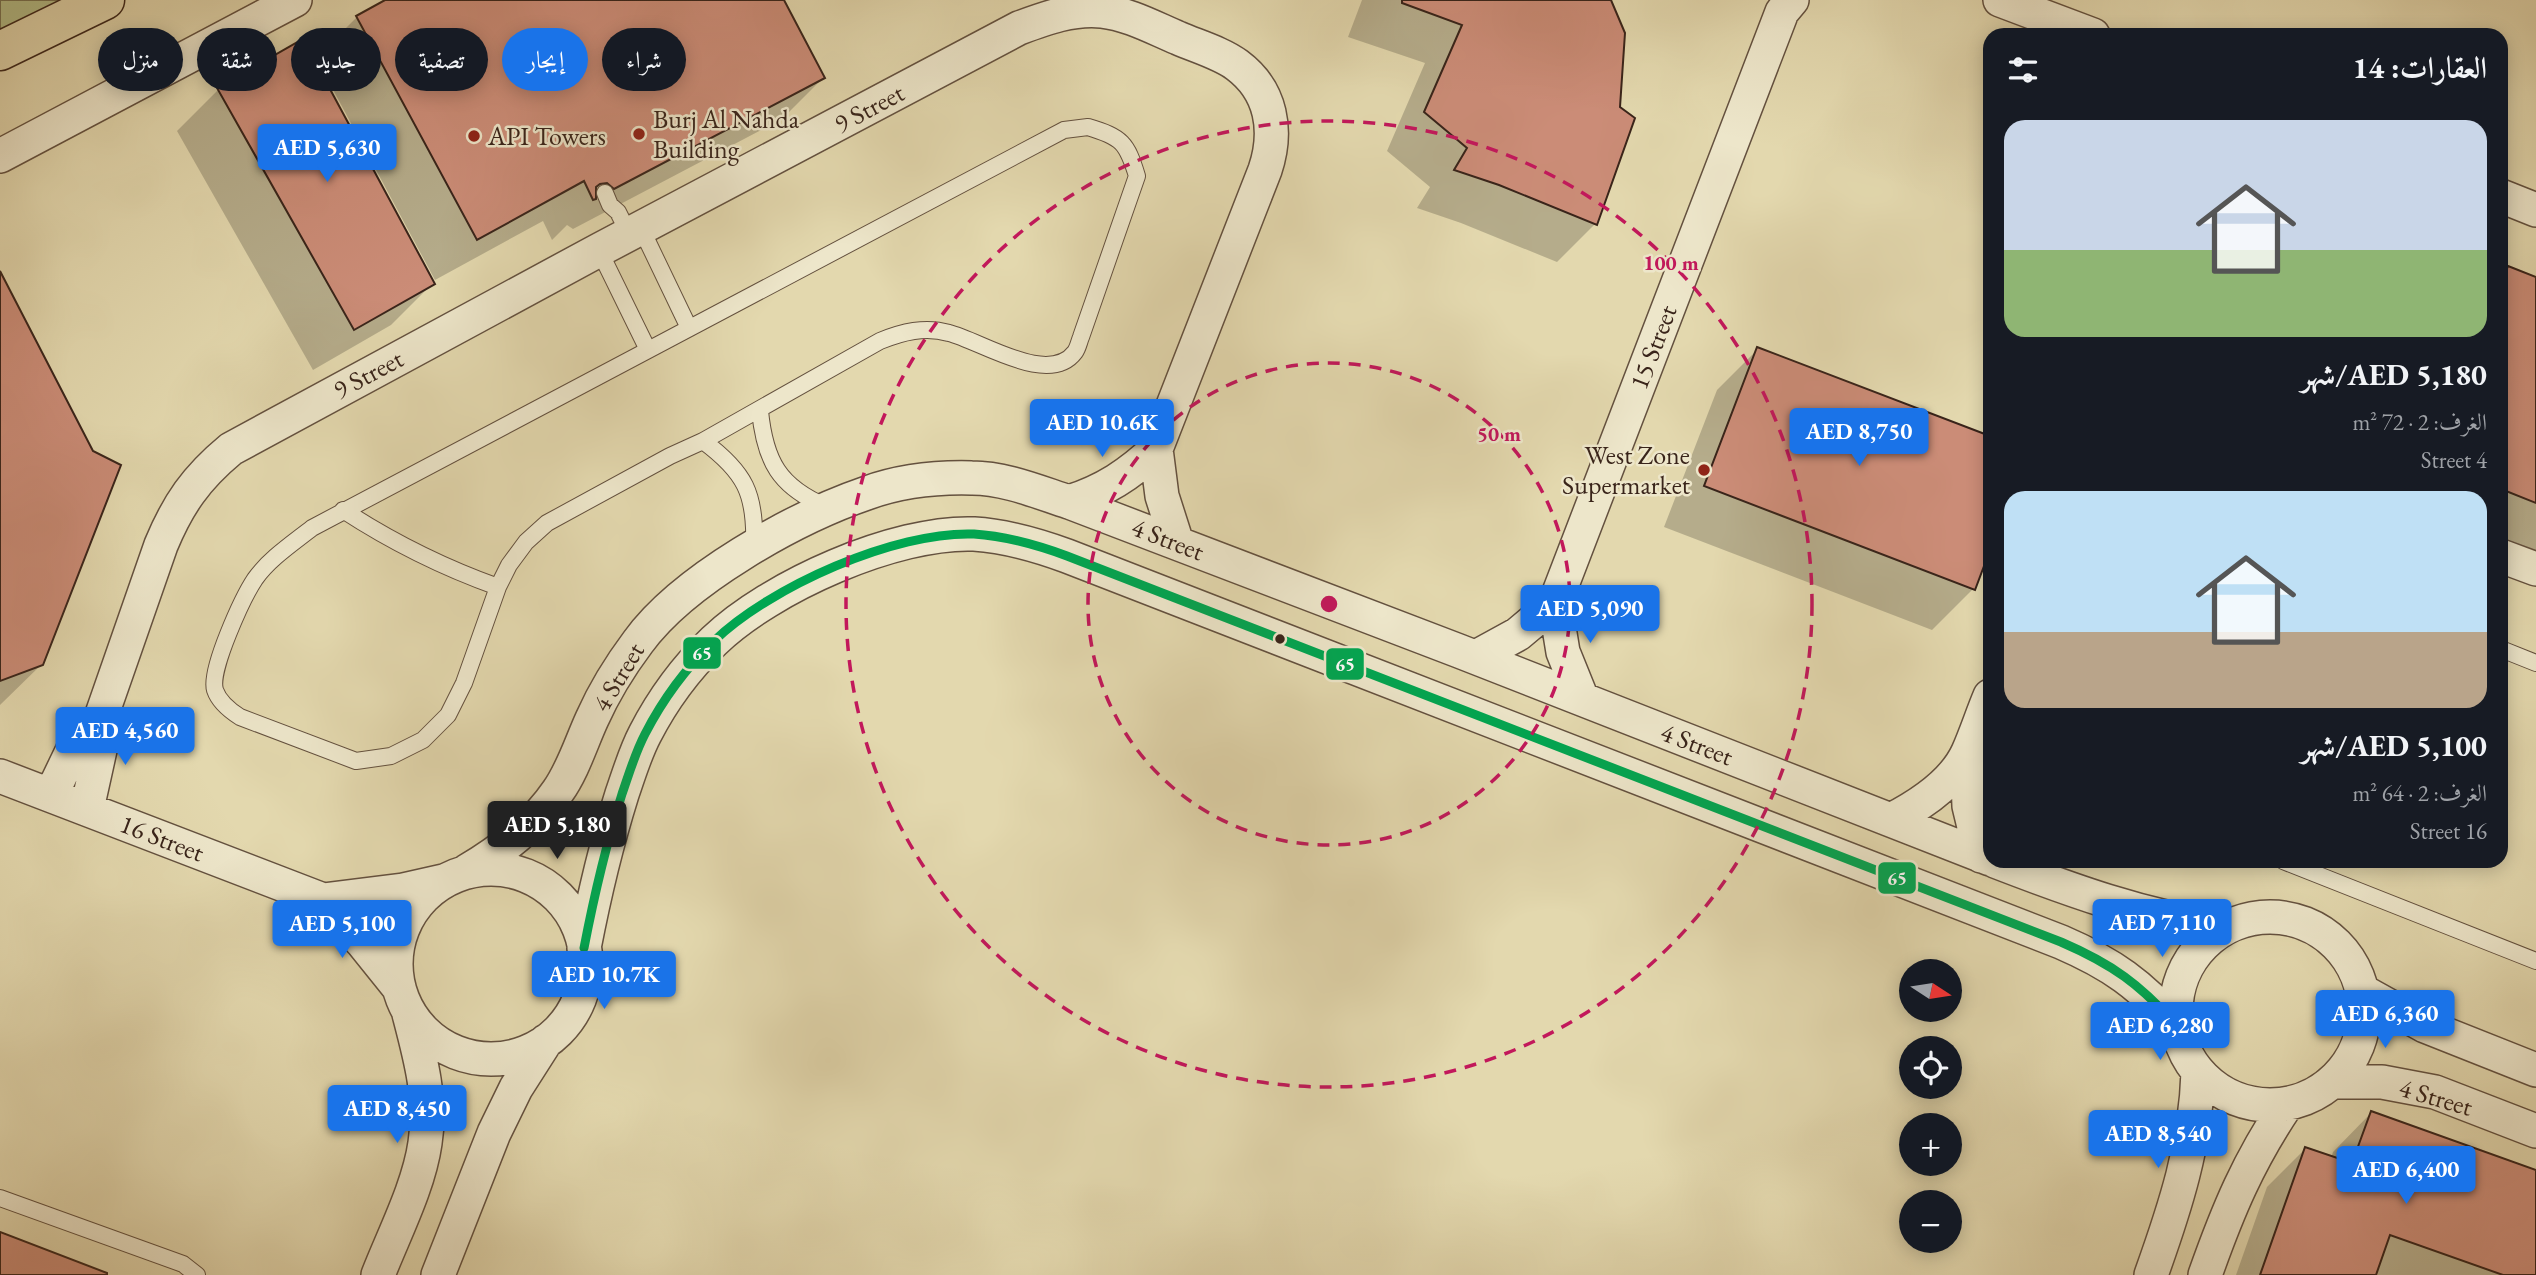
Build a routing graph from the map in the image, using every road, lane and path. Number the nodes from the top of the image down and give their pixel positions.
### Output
1 (105, 0) edge
2 (295, 0) edge
3 (2000, 0) edge
4 (1785, 4) edge
5 (2074, 28) edge
6 (43, 32) junction
7 (0, 51) edge
8 (0, 66) edge
9 (0, 156) edge
10 (609, 191) dead end
11 (2508, 199) edge
12 (2536, 210) edge
13 (630, 225) junction
14 (599, 250) junction
15 (689, 328) junction
16 (648, 350) junction
17 (760, 411) junction
18 (704, 441) junction
19 (1156, 449) junction
20 (1069, 502) junction
21 (829, 508) junction
22 (343, 510) junction
23 (1177, 542) junction
24 (754, 547) junction
25 (498, 587) junction
26 (1555, 603) junction
27 (2508, 652) edge
28 (1476, 657) junction
29 (2536, 663) edge
30 (1582, 699) junction
31 (1983, 714) edge
32 (100, 720) junction
33 (1967, 754) junction
34 (0, 776) edge
35 (51, 795) junction
36 (87, 809) junction
37 (1891, 820) junction
38 (1983, 842) edge
39 (1983, 856) edge
40 (2016, 868) edge
41 (2301, 868) edge
42 (455, 876) junction
43 (323, 900) junction
44 (2224, 928) junction
45 (584, 948) junction
46 (2536, 961) edge
47 (2362, 991) junction
48 (404, 1000) junction
49 (2178, 1027) junction
50 (546, 1041) junction
51 (2536, 1070) edge
52 (2198, 1072) junction
53 (2332, 1082) junction
54 (2287, 1104) junction
55 (2536, 1131) edge
56 (0, 1198) edge
57 (197, 1275) edge
58 (378, 1275) edge
59 (438, 1275) edge
60 (2151, 1275) edge
61 (2205, 1275) edge

1 - 6 highway
2 - 9 street
3 - 5 street
4 - 26 street, 15 Street
6 - 7 highway
6 - 8 highway
10 - 13 lane
11 - 12 street
13 - 14 street, 9 Street
13 - 15 lane
13 - 19 street, 9 Street
14 - 16 lane
14 - 32 street, 9 Street
15 - 16 lane
15 - 17 lane
16 - 22 lane
17 - 18 lane
17 - 21 lane
18 - 24 lane
18 - 25 lane
19 - 20 street
19 - 23 street
20 - 21 street, 4 Street
20 - 23 street, 4 Street
21 - 24 street, 4 Street
22 - 25 lane
22 - 25 lane
23 - 28 street, 4 Street
24 - 42 street, 4 Street
26 - 28 street
26 - 30 street
27 - 29 lane
28 - 30 street, 4 Street
30 - 37 street, 4 Street
31 - 33 street
32 - 35 street
32 - 36 street
33 - 37 street
33 - 38 street
34 - 35 street, 16 Street
35 - 36 street, 16 Street
36 - 43 street, 16 Street
37 - 39 street, 4 Street
40 - 44 street, 4 Street
41 - 46 lane
42 - 43 street
42 - 45 street
42 - 48 street
43 - 48 street
44 - 47 street
44 - 49 street
45 - 49 street, 4 Street
45 - 50 street
47 - 51 street
47 - 53 street
48 - 50 street
48 - 58 street
49 - 52 street
50 - 59 street
52 - 54 street
52 - 60 street
53 - 54 street
53 - 55 street, 4 Street
54 - 61 street
56 - 57 lane

